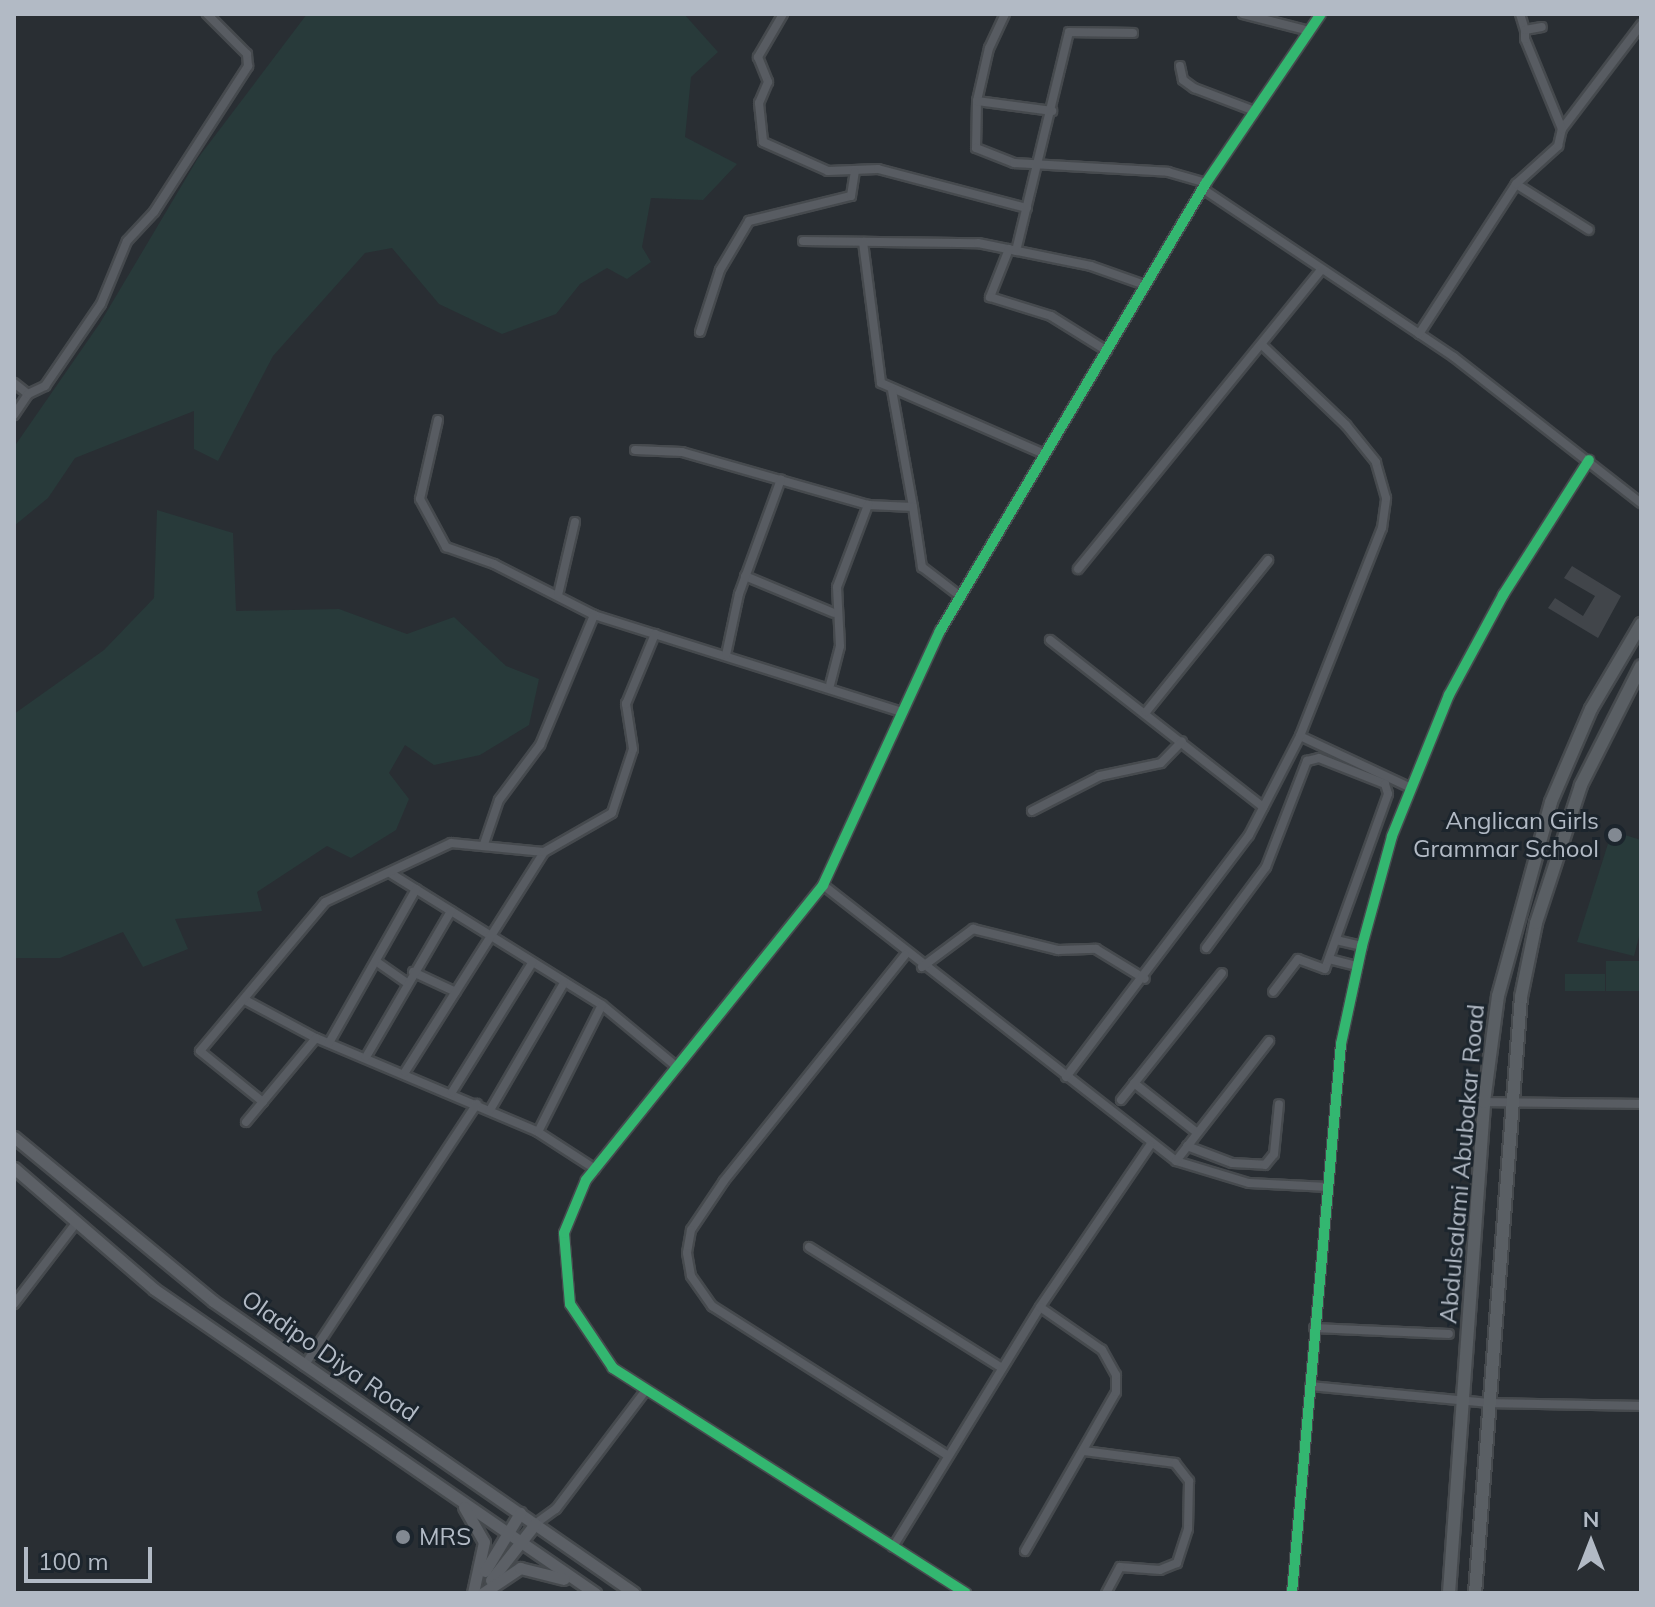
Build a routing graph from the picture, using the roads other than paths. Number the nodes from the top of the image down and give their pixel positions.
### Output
1 (207, 14) edge
2 (783, 14) edge
3 (1005, 14) edge
4 (1243, 14) edge
5 (1321, 14) edge
6 (1520, 14) edge
7 (1641, 25) edge
8 (1542, 27) dead end
9 (1306, 30) junction
10 (1525, 30) junction
11 (1133, 33) dead end
12 (1180, 66) dead end
13 (977, 101) junction
14 (1252, 110) junction
15 (1052, 111) junction
16 (1562, 129) junction
17 (1041, 167) junction
18 (855, 172) junction
19 (1516, 184) junction
20 (1205, 186) junction
21 (1027, 208) junction
22 (1589, 230) dead end
23 (803, 241) dead end
24 (863, 242) junction
25 (1012, 250) junction
26 (1321, 270) junction
27 (1145, 285) junction
28 (700, 332) dead end
29 (1419, 334) junction
30 (1263, 346) junction
31 (1107, 351) junction
32 (14, 383) edge
33 (892, 390) junction
34 (28, 394) junction
35 (14, 415) edge
36 (438, 420) dead end
37 (635, 450) dead end
38 (1044, 454) junction
39 (1589, 460) junction
40 (781, 479) junction
41 (868, 505) junction
42 (1641, 505) edge
43 (913, 507) junction
44 (575, 522) dead end
45 (1268, 560) dead end
46 (1078, 569) dead end
47 (745, 576) junction
48 (558, 595) junction
49 (960, 596) junction
50 (834, 613) junction
51 (594, 615) junction
52 (1641, 624) edge
53 (655, 634) junction
54 (1050, 640) dead end
55 (726, 655) junction
56 (1641, 666) edge
57 (830, 685) junction
58 (902, 712) junction
59 (1146, 712) junction
60 (1300, 736) junction
61 (1182, 741) junction
62 (1409, 787) junction
63 (1263, 807) junction
64 (1032, 811) dead end
65 (484, 844) junction
66 (544, 852) junction
67 (390, 873) junction
68 (823, 885) junction
69 (416, 889) junction
70 (451, 911) junction
71 (491, 936) junction
72 (1336, 940) junction
73 (1362, 946) junction
74 (1206, 948) dead end
75 (905, 955) junction
76 (1329, 959) junction
77 (377, 962) junction
78 (532, 963) junction
79 (1357, 966) junction
80 (922, 967) junction
81 (413, 972) junction
82 (1222, 973) dead end
83 (1145, 979) junction
84 (406, 982) junction
85 (564, 983) junction
86 (456, 992) junction
87 (1273, 992) dead end
88 (245, 1000) junction
89 (602, 1005) junction
90 (316, 1038) junction
91 (1269, 1041) dead end
92 (329, 1043) junction
93 (366, 1057) junction
94 (677, 1067) junction
95 (405, 1072) junction
96 (1066, 1077) junction
97 (1134, 1083) junction
98 (452, 1092) junction
99 (1121, 1100) dead end
100 (263, 1102) junction
101 (1484, 1102) junction
102 (477, 1104) junction
103 (1279, 1104) dead end
104 (1641, 1104) edge
105 (1512, 1107) junction
106 (490, 1110) junction
107 (246, 1122) dead end
108 (538, 1132) junction
109 (1196, 1132) junction
110 (14, 1137) edge
111 (1150, 1145) junction
112 (1187, 1146) junction
113 (1176, 1161) junction
114 (14, 1168) edge
115 (595, 1169) junction
116 (1328, 1187) junction
117 (77, 1222) junction
118 (809, 1247) dead end
119 (14, 1304) edge
120 (1040, 1307) junction
121 (1314, 1328) junction
122 (1449, 1334) dead end
123 (304, 1366) junction
124 (1002, 1368) junction
125 (1310, 1386) junction
126 (646, 1390) junction
127 (1465, 1400) junction
128 (1489, 1403) junction
129 (1641, 1406) edge
130 (1084, 1451) junction
131 (947, 1455) junction
132 (441, 1485) junction
133 (520, 1513) junction
134 (535, 1524) junction
135 (506, 1533) junction
136 (519, 1542) junction
137 (893, 1547) junction
138 (1025, 1551) dead end
139 (593, 1592) edge
140 (473, 1593) edge
141 (482, 1593) edge
142 (634, 1593) edge
143 (966, 1593) edge
144 (1106, 1593) edge
145 (1292, 1593) edge
146 (1449, 1593) edge
147 (1475, 1593) edge

1 - 34 street
2 - 18 street
3 - 13 street
4 - 9 street
5 - 9 street
6 - 10 street
7 - 16 street
8 - 10 street
9 - 14 street
10 - 16 street
11 - 15 street
12 - 14 street
13 - 15 street
13 - 17 street
14 - 20 street
15 - 17 street
16 - 19 street
17 - 20 street
17 - 21 street
18 - 21 street
18 - 28 street
19 - 22 street
19 - 29 street
20 - 26 street
20 - 27 street
21 - 25 street
23 - 24 street
24 - 25 street
24 - 33 street
25 - 27 street
25 - 31 street
26 - 29 street
26 - 30 street
27 - 31 street
29 - 39 street
30 - 46 street
30 - 60 street
31 - 38 street
32 - 34 street
33 - 38 street
33 - 43 street
34 - 35 street
36 - 48 street
37 - 40 street
38 - 49 street
39 - 42 street
39 - 62 street
40 - 41 street
40 - 47 street
41 - 43 street
41 - 50 street
43 - 49 street
44 - 48 street
45 - 59 street
47 - 50 street
47 - 55 street
48 - 51 street
49 - 58 street
50 - 57 street
51 - 53 street
51 - 65 street
52 - 101 main road, Abdulsalami Abubakar Road
53 - 55 street
53 - 66 street
54 - 59 street
55 - 57 street
56 - 105 main road, Abdulsalami Abubakar Road
57 - 58 street
58 - 68 street
59 - 61 street
60 - 62 street
60 - 63 street
61 - 63 street
61 - 64 street
62 - 73 street
63 - 83 street
65 - 66 street
65 - 67 street
66 - 71 street
67 - 69 street
67 - 88 street
68 - 75 street
68 - 94 street
69 - 70 street
69 - 77 street
70 - 71 street
70 - 81 street
71 - 78 street
71 - 86 street
72 - 73 street
72 - 74 street
72 - 76 street
73 - 79 street
75 - 80 street
75 - 131 street
76 - 79 street
76 - 87 street
77 - 84 street
77 - 92 street
78 - 85 street
78 - 98 street
79 - 116 street
80 - 83 street
80 - 96 street
81 - 84 street
81 - 86 street
82 - 97 street
83 - 96 street
84 - 93 street
85 - 89 street
85 - 106 street
86 - 95 street
88 - 90 street
88 - 100 street
89 - 94 street
89 - 108 street
90 - 92 street
90 - 100 street
91 - 109 street
92 - 93 street
93 - 95 street
94 - 115 street
95 - 98 street
96 - 111 street
97 - 99 street
97 - 109 street
98 - 102 street
100 - 107 street
101 - 105 street
101 - 127 main road, Abdulsalami Abubakar Road
102 - 106 street
102 - 123 street
103 - 112 street
104 - 105 street
105 - 128 main road, Abdulsalami Abubakar Road
106 - 108 street
108 - 115 street
109 - 112 street
110 - 123 main road, Oladipo Diya Road
111 - 113 street
111 - 120 street
112 - 113 street
113 - 116 street
114 - 117 main road, Oladipo Diya Road
115 - 126 street
116 - 121 street
117 - 119 street
117 - 132 main road, Oladipo Diya Road
118 - 124 street
120 - 124 street
120 - 130 street
121 - 122 street
121 - 125 street
123 - 133 main road, Oladipo Diya Road
124 - 131 street
125 - 127 street
125 - 145 street
126 - 134 street
126 - 137 street
127 - 128 street
127 - 146 main road, Abdulsalami Abubakar Road
128 - 129 street
128 - 147 main road, Abdulsalami Abubakar Road
130 - 138 street
130 - 144 street
131 - 137 street
132 - 135 main road, Oladipo Diya Road
132 - 140 main road
133 - 134 main road, Oladipo Diya Road
133 - 135 main road
134 - 136 main road
134 - 142 main road, Oladipo Diya Road
135 - 136 main road, Oladipo Diya Road
135 - 140 main road
136 - 139 main road, Oladipo Diya Road
136 - 141 main road
137 - 143 street
139 - 141 main road

